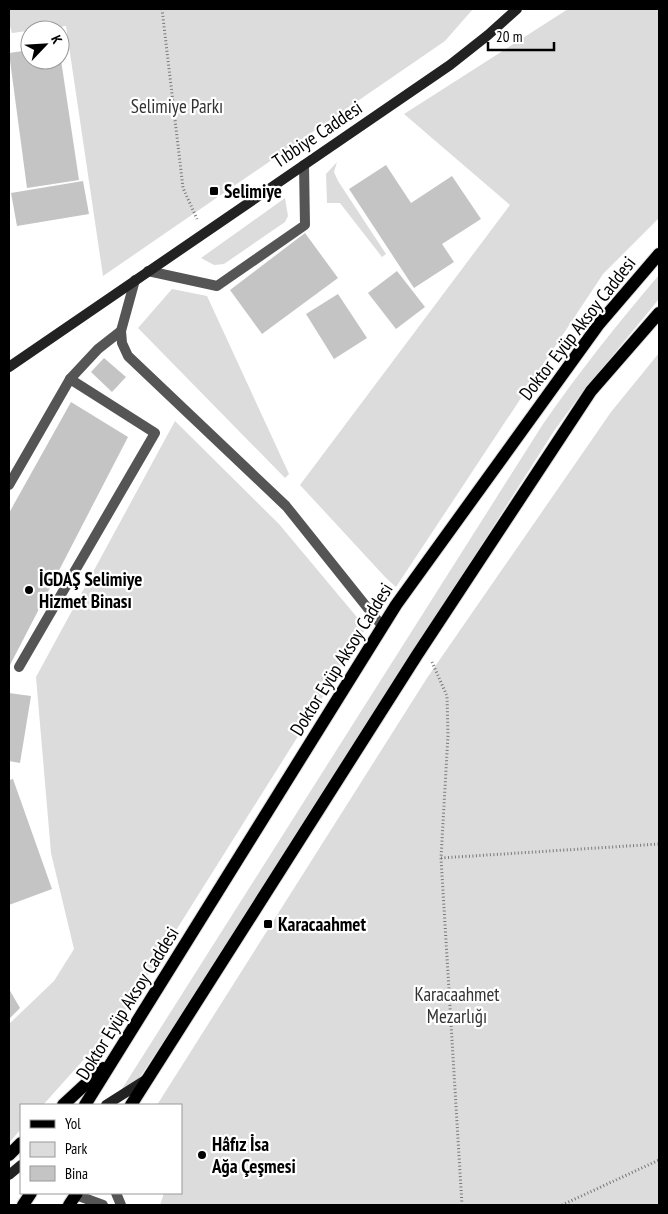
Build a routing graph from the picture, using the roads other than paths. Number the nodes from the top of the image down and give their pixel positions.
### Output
1 (517, 9) edge
2 (304, 165) junction
3 (659, 254) edge
4 (148, 271) junction
5 (135, 280) junction
6 (659, 312) edge
7 (121, 331) junction
8 (9, 367) edge
9 (70, 379) junction
10 (9, 485) edge
11 (382, 626) junction
12 (19, 667) dead end
13 (116, 1056) junction
14 (147, 1079) junction
15 (64, 1104) edge
16 (87, 1104) edge
17 (108, 1104) edge
18 (132, 1104) edge
19 (20, 1144) edge
20 (9, 1155) edge
21 (30, 1194) edge
22 (73, 1196) edge
23 (23, 1205) edge
24 (103, 1205) edge

1 - 2 main road, Tıbbiye Caddesi
2 - 4 main road, Tıbbiye Caddesi
2 - 4 street
3 - 11 main road, Doktor Eyüp Aksoy Caddesi
4 - 5 main road, Tıbbiye Caddesi
5 - 7 street
5 - 8 main road, Tıbbiye Caddesi
6 - 14 main road
7 - 9 street
7 - 11 street
9 - 10 street
9 - 12 street
11 - 13 main road, Doktor Eyüp Aksoy Caddesi
13 - 15 main road
13 - 16 main road, Doktor Eyüp Aksoy Caddesi
14 - 17 main road
14 - 18 main road
19 - 20 main road
21 - 23 main road
22 - 24 street

